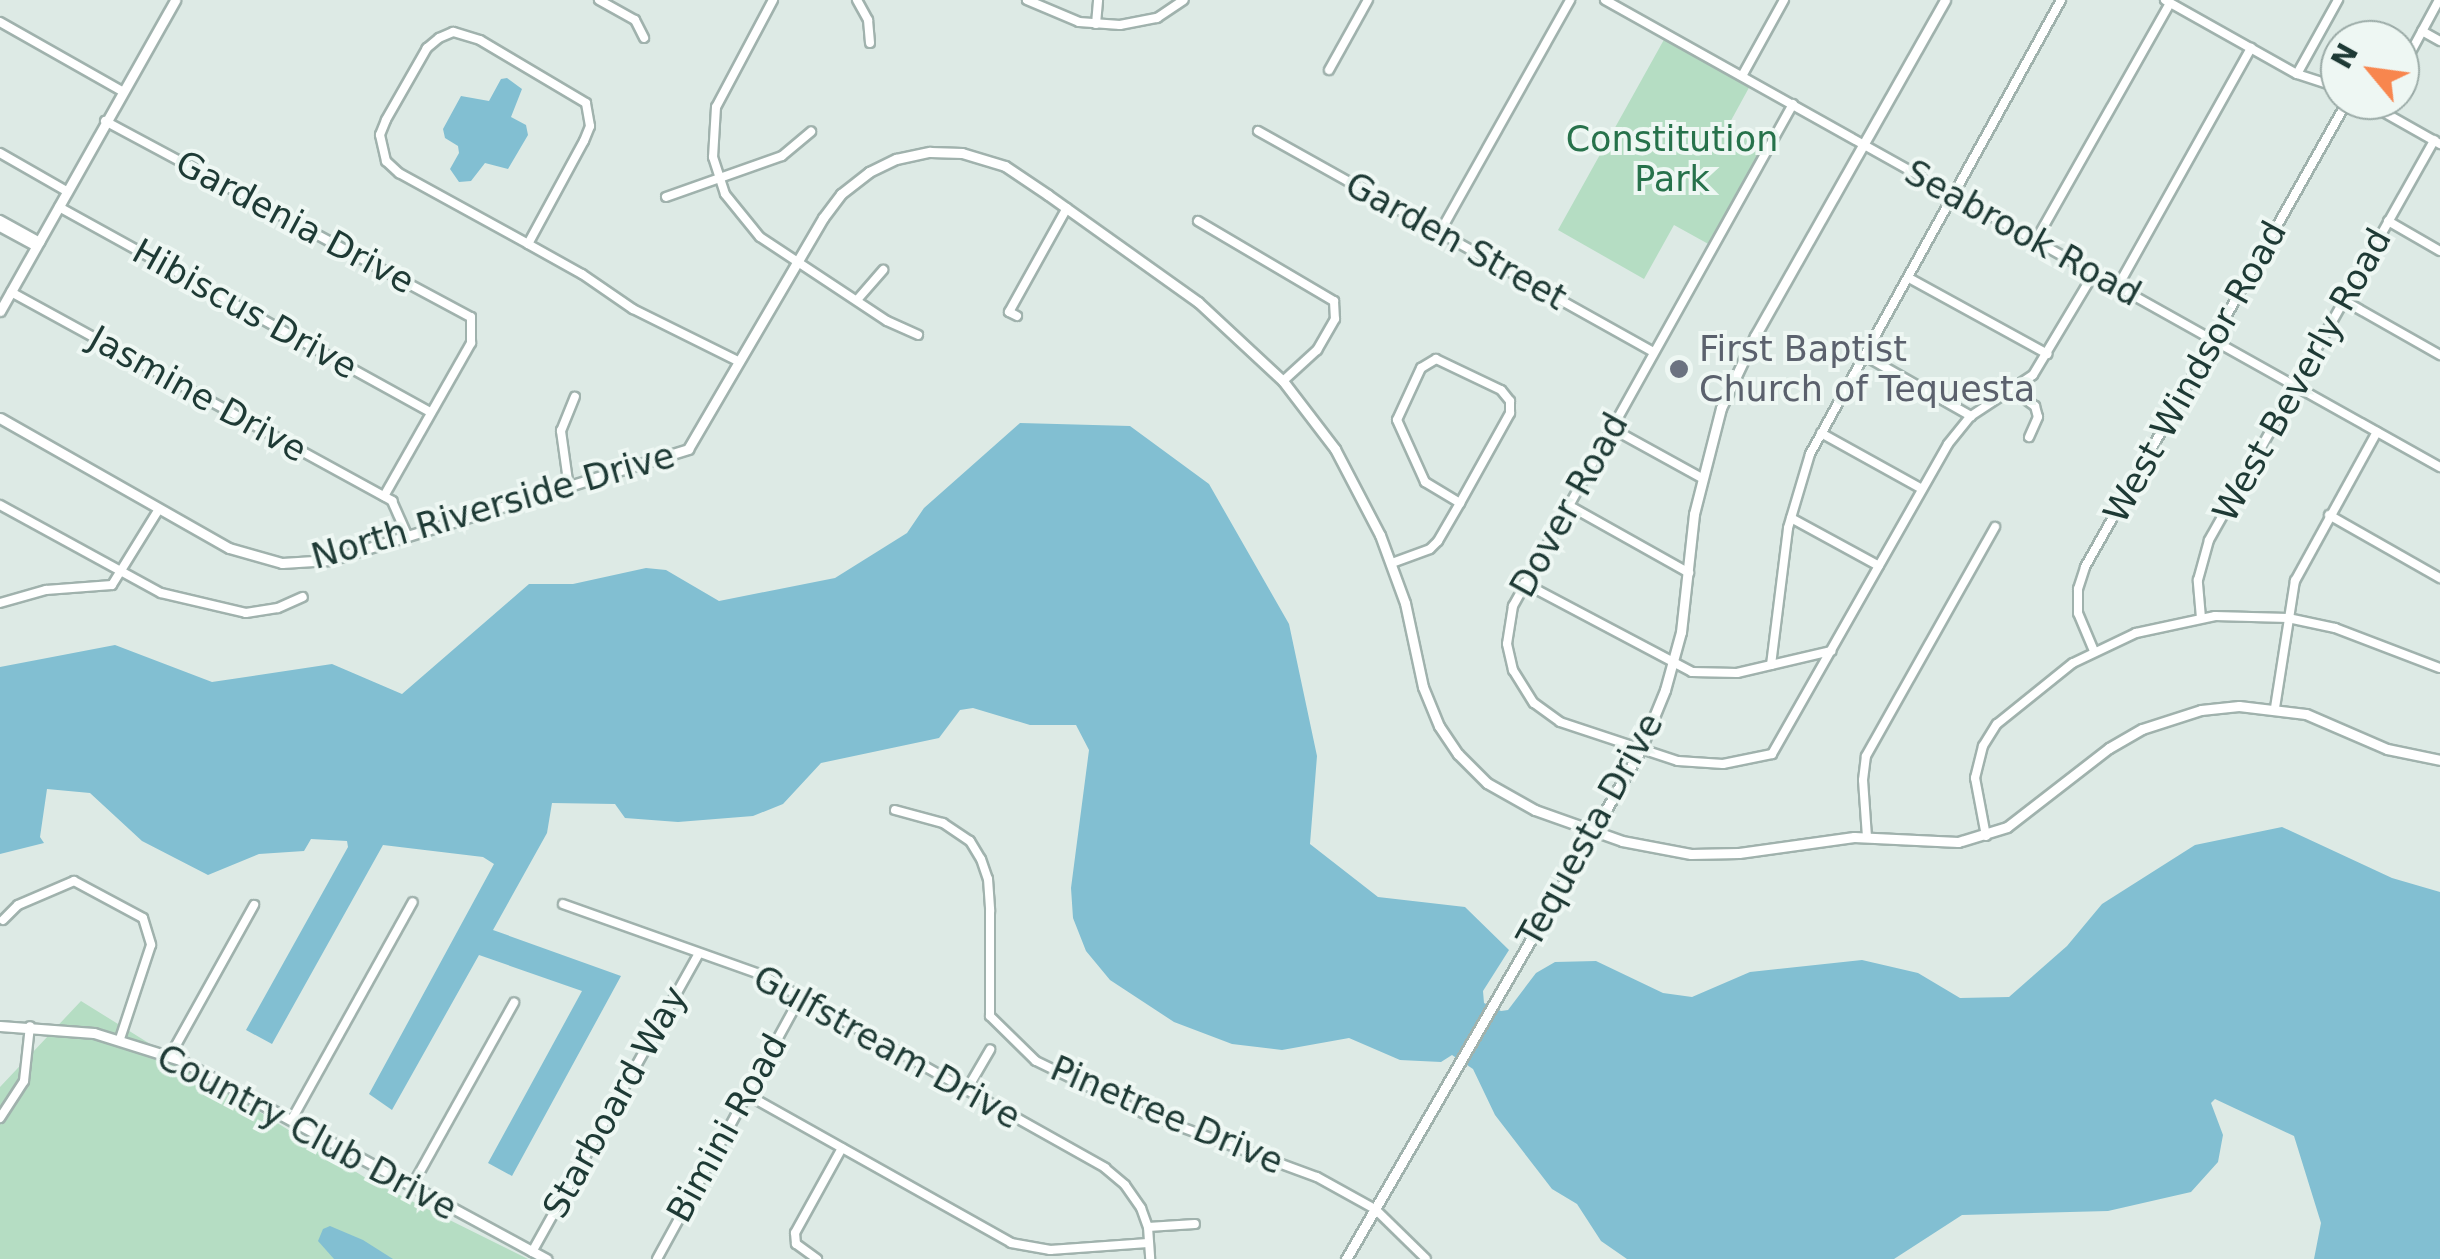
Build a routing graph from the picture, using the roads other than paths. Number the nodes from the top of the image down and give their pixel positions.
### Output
1 (175, 0) edge
2 (599, 0) edge
3 (773, 0) edge
4 (857, 0) edge
5 (1028, 0) edge
6 (1098, 0) edge
7 (1184, 0) edge
8 (1368, 0) edge
9 (1570, 0) edge
10 (1605, 0) edge
11 (1634, 0) edge
12 (1784, 0) edge
13 (1945, 0) edge
14 (2062, 0) edge
15 (2338, 0) edge
16 (2440, 0) edge
17 (2167, 1) edge
18 (1627, 12) junction
19 (0, 22) edge
20 (1096, 24) junction
21 (2422, 31) junction
22 (2420, 35) edge
23 (644, 38) dead end
24 (2440, 41) edge
25 (870, 43) dead end
26 (2252, 48) junction
27 (1329, 70) dead end
28 (2297, 74) junction
29 (1742, 76) junction
30 (2320, 81) edge
31 (122, 92) junction
32 (1793, 104) junction
33 (2337, 120) edge
34 (2398, 120) edge
35 (105, 121) junction
36 (1258, 130) dead end
37 (811, 132) dead end
38 (2437, 142) edge
39 (1864, 143) junction
40 (0, 153) edge
41 (718, 179) junction
42 (68, 192) junction
43 (1954, 195) junction
44 (666, 197) dead end
45 (60, 207) junction
46 (1067, 208) junction
47 (1198, 221) dead end
48 (2388, 222) junction
49 (0, 224) edge
50 (1440, 232) junction
51 (2036, 240) junction
52 (38, 244) junction
53 (528, 244) junction
54 (2440, 251) edge
55 (799, 260) junction
56 (883, 270) dead end
57 (2094, 272) junction
58 (1909, 278) junction
59 (2118, 286) junction
60 (11, 292) junction
61 (857, 300) junction
62 (2343, 300) junction
63 (0, 311) edge
64 (1017, 316) dead end
65 (918, 336) dead end
66 (2213, 340) junction
67 (1654, 352) junction
68 (2047, 354) junction
69 (2440, 355) edge
70 (1867, 357) junction
71 (740, 362) junction
72 (1283, 381) junction
73 (2295, 386) junction
74 (2014, 391) junction
75 (575, 397) dead end
76 (431, 412) junction
77 (1972, 416) junction
78 (0, 418) edge
79 (1611, 428) junction
80 (2376, 432) junction
81 (1822, 433) junction
82 (2029, 437) dead end
83 (2440, 467) edge
84 (1700, 477) junction
85 (570, 488) junction
86 (1922, 489) junction
87 (384, 496) junction
88 (1460, 503) junction
89 (0, 504) edge
90 (1568, 506) junction
91 (159, 509) junction
92 (2330, 515) junction
93 (1792, 518) junction
94 (1995, 527) dead end
95 (408, 537) junction
96 (1392, 564) junction
97 (1878, 566) junction
98 (123, 572) junction
99 (1688, 573) junction
100 (2440, 578) edge
101 (1524, 583) junction
102 (303, 597) dead end
103 (0, 604) edge
104 (2201, 618) junction
105 (2288, 618) junction
106 (1831, 651) junction
107 (2094, 651) junction
108 (1771, 665) junction
109 (1673, 666) junction
110 (2440, 668) edge
111 (2275, 708) junction
112 (1640, 750) junction
113 (2440, 760) edge
114 (895, 810) dead end
115 (1594, 831) junction
116 (1986, 836) junction
117 (1867, 837) junction
118 (413, 902) dead end
119 (562, 904) dead end
120 (254, 905) dead end
121 (4, 920) dead end
122 (698, 953) junction
123 (800, 998) junction
124 (514, 1002) dead end
125 (0, 1026) edge
126 (30, 1026) junction
127 (120, 1039) junction
128 (990, 1050) dead end
129 (170, 1056) junction
130 (966, 1092) junction
131 (746, 1094) junction
132 (0, 1118) edge
133 (292, 1120) junction
134 (842, 1148) junction
135 (412, 1186) junction
136 (1375, 1210) junction
137 (1195, 1224) dead end
138 (1148, 1227) junction
139 (1148, 1243) junction
140 (532, 1252) junction
141 (546, 1259) edge
142 (656, 1259) edge
143 (817, 1259) edge
144 (1150, 1259) edge
145 (1346, 1259) edge
146 (1426, 1259) edge

1 - 31 street
2 - 23 street
3 - 41 street
4 - 25 street
5 - 20 street
6 - 20 street
7 - 20 street
8 - 27 street
9 - 50 street
10 - 18 street, Seabrook Road
11 - 18 street
12 - 29 street
13 - 39 street, Tequesta Drive
14 - 43 street
15 - 28 street
16 - 21 street
17 - 26 street
17 - 51 street
18 - 29 street, Seabrook Road
19 - 31 street
21 - 22 street
21 - 24 street
26 - 28 street
26 - 59 street
28 - 30 street
29 - 32 street, Seabrook Road
31 - 35 street
32 - 39 street, Seabrook Road
32 - 67 street, Dover Road
33 - 66 street, West Windsor Road
34 - 38 street
35 - 42 street
35 - 76 street, Gardenia Drive
36 - 50 street, Garden Street
37 - 41 street
38 - 48 street, West Beverly Road
39 - 43 street, Seabrook Road
39 - 84 street, Tequesta Drive
40 - 42 street
41 - 44 street
41 - 55 street
42 - 45 street
43 - 51 street, Seabrook Road
43 - 58 street
45 - 52 street
45 - 76 street, Hibiscus Drive
46 - 55 street, North Riverside Drive
46 - 64 street
46 - 72 street, North Riverside Drive
47 - 72 street
48 - 54 street
48 - 62 street, West Beverly Road
49 - 52 street
50 - 67 street, Garden Street
51 - 57 street, Seabrook Road
52 - 60 street
53 - 53 street
53 - 71 street
55 - 61 street
55 - 71 street, North Riverside Drive
56 - 61 street
57 - 59 street, Seabrook Road
57 - 68 street, Dover Road
58 - 68 street
58 - 70 street
59 - 66 street, Seabrook Road
60 - 63 street
60 - 87 street, Jasmine Drive
61 - 65 street
62 - 69 street
62 - 73 street, West Beverly Road
66 - 73 street, Seabrook Road
66 - 107 street, West Windsor Road
67 - 79 street, Dover Road
68 - 74 street, Dover Road
70 - 77 street
70 - 81 street
71 - 85 street, North Riverside Drive
72 - 96 street, North Riverside Drive
73 - 80 street, Seabrook Road
73 - 104 street, West Beverly Road
74 - 77 street, Dover Road
74 - 82 street
75 - 85 street
76 - 87 street
77 - 86 street, Dover Road
78 - 91 street, North Riverside Drive
79 - 84 street
79 - 90 street, Dover Road
80 - 83 street, Seabrook Road
80 - 92 street
81 - 86 street
81 - 93 street
84 - 99 street, Tequesta Drive
85 - 95 street, North Riverside Drive
86 - 97 street, Dover Road
87 - 95 street
88 - 88 street
88 - 96 street
89 - 98 street
90 - 99 street
90 - 101 street, Dover Road
91 - 95 street, North Riverside Drive
91 - 98 street
92 - 100 street
92 - 105 street
93 - 97 street
93 - 108 street
94 - 117 street
96 - 115 street, North Riverside Drive
97 - 106 street, Dover Road
98 - 102 street
98 - 103 street
99 - 109 street, Tequesta Drive
101 - 109 street
101 - 112 street, Dover Road
104 - 105 street
104 - 107 street
105 - 110 street
105 - 111 street
106 - 108 street
106 - 112 street, Dover Road
107 - 116 street
108 - 109 street
109 - 112 street, Tequesta Drive
111 - 113 street
111 - 116 street
112 - 115 street, Tequesta Drive
114 - 136 street, Pinetree Drive
115 - 117 street, North Riverside Drive
115 - 136 street, Tequesta Drive
116 - 117 street, North Riverside Drive
118 - 133 street
119 - 122 street, Gulfstream Drive
120 - 129 street
121 - 127 street
122 - 123 street, Gulfstream Drive
122 - 140 street, Starboard Way
123 - 130 street, Gulfstream Drive
123 - 131 street, Bimini Road
124 - 135 street
125 - 126 street, Country Club Drive
126 - 127 street, Country Club Drive
126 - 132 street
127 - 129 street, Country Club Drive
128 - 130 street
129 - 133 street, Country Club Drive
130 - 138 street, Gulfstream Drive
131 - 134 street
131 - 142 street, Bimini Road
133 - 135 street, Country Club Drive
134 - 139 street
134 - 143 street
135 - 140 street, Country Club Drive
136 - 145 street, Tequesta Drive
136 - 146 street, Pinetree Drive
137 - 138 street
138 - 139 street
139 - 144 street
140 - 141 street, Country Club Drive

